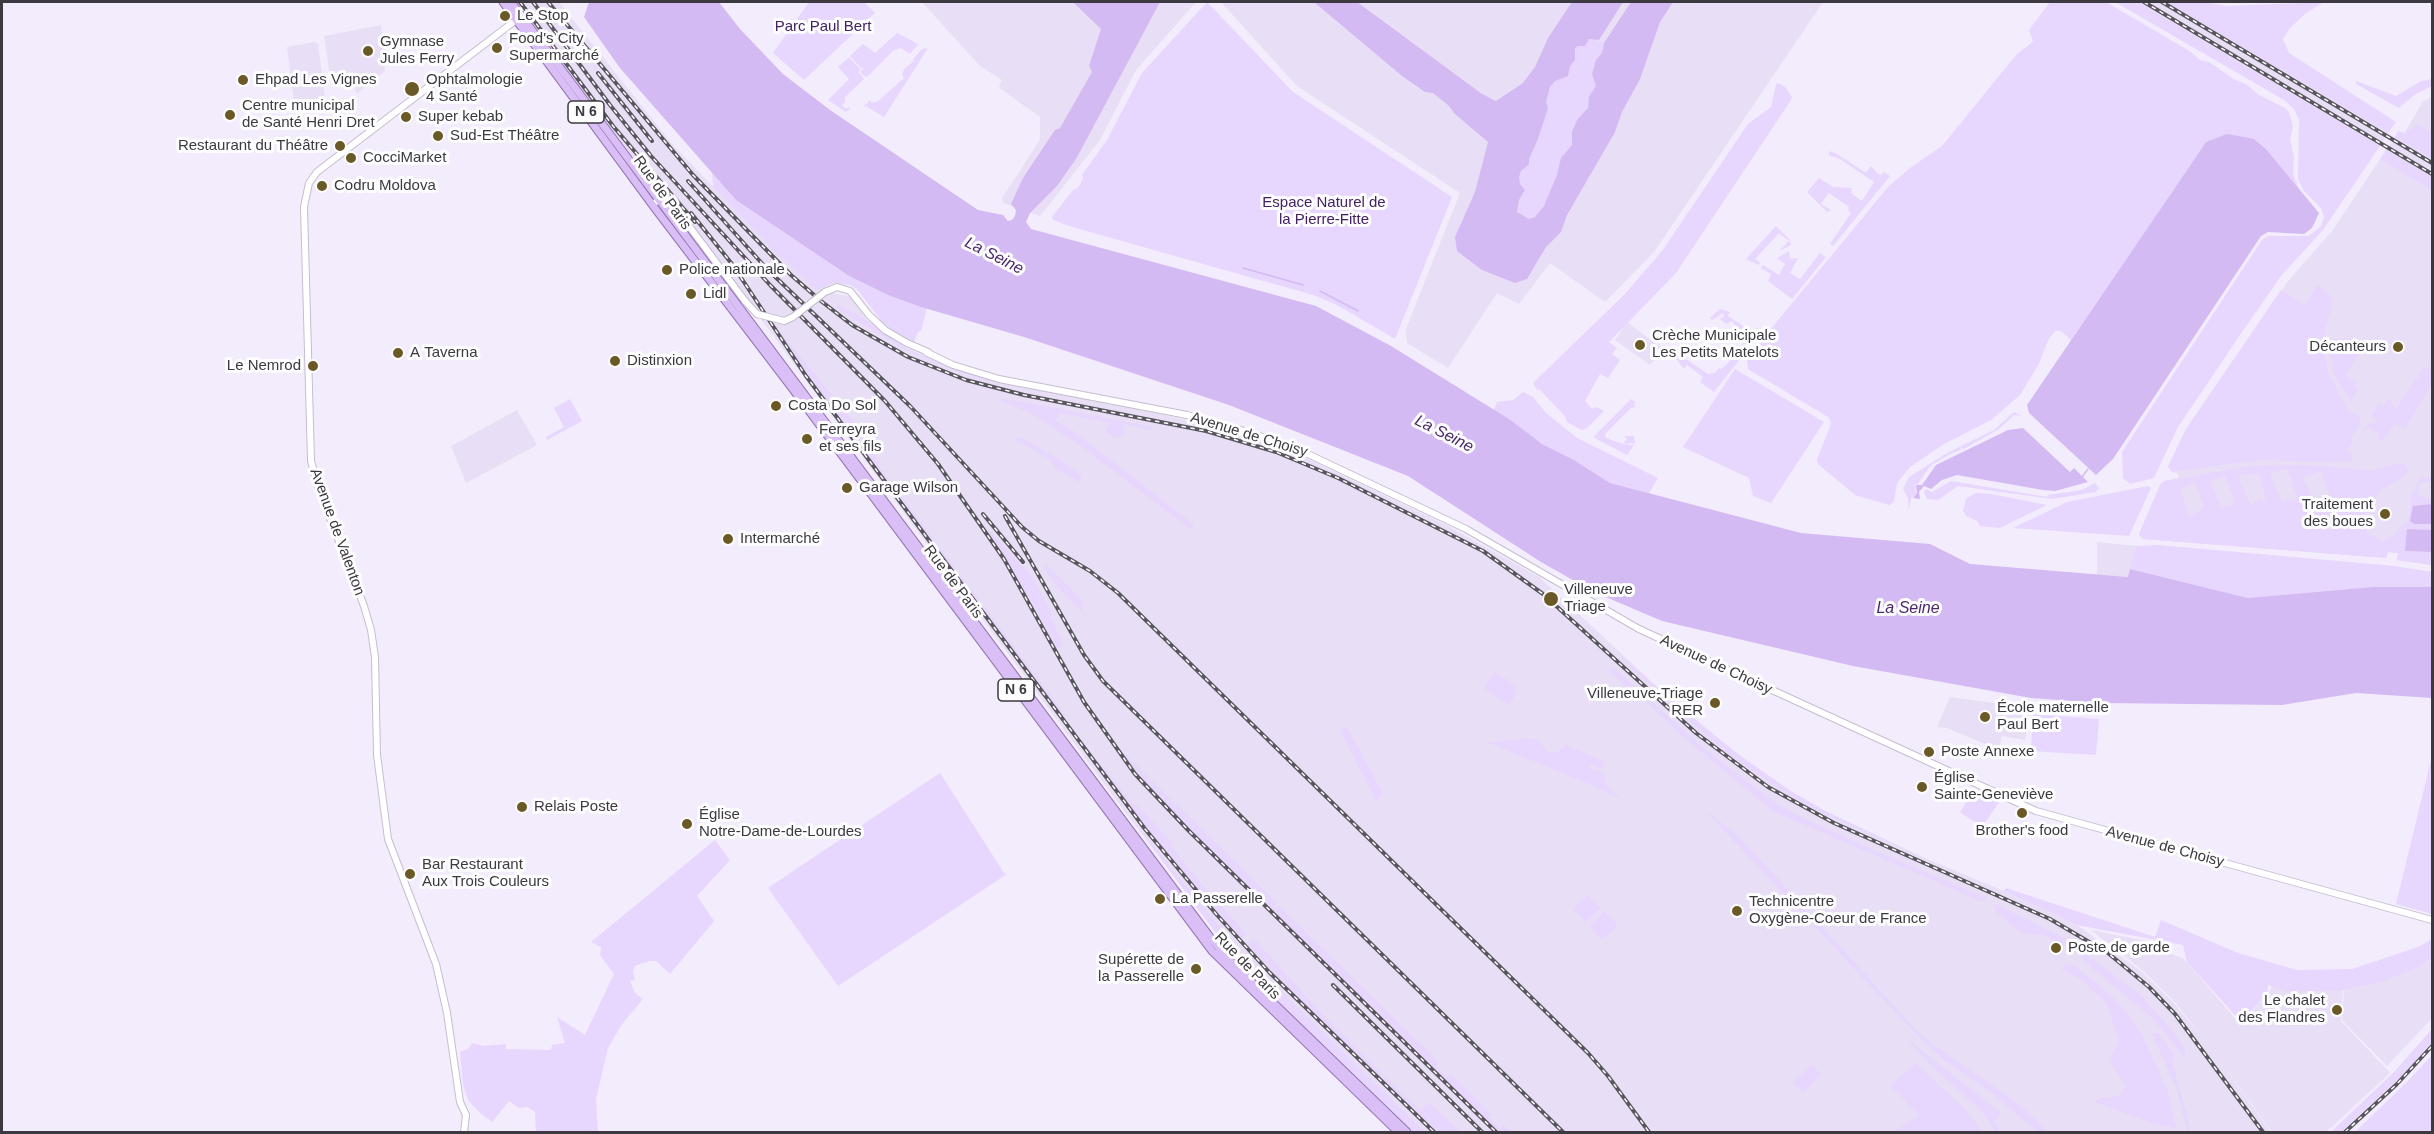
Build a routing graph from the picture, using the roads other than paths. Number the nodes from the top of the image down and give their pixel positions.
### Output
1 (503, 2) edge
2 (511, 2) edge
3 (520, 18) junction
4 (660, 199) junction
5 (653, 204) junction
6 (831, 442) junction
7 (843, 447) junction
8 (2433, 920) edge
9 (464, 1132) edge
10 (1398, 1132) edge
11 (1407, 1132) edge

1 - 3 main road, N 6
2 - 3 main road, N 6
3 - 4 main road, Rue de Paris / N 6
3 - 5 main road, Rue de Paris / N 6
3 - 9 main road, Avenue de Valenton
4 - 5 main road
4 - 7 main road, Rue de Paris / N 6
4 - 8 main road, Avenue de Choisy, bridge
5 - 6 main road, Rue de Paris / N 6
6 - 7 main road
6 - 10 main road, Rue de Paris / N 6
7 - 11 main road, Rue de Paris / N 6

